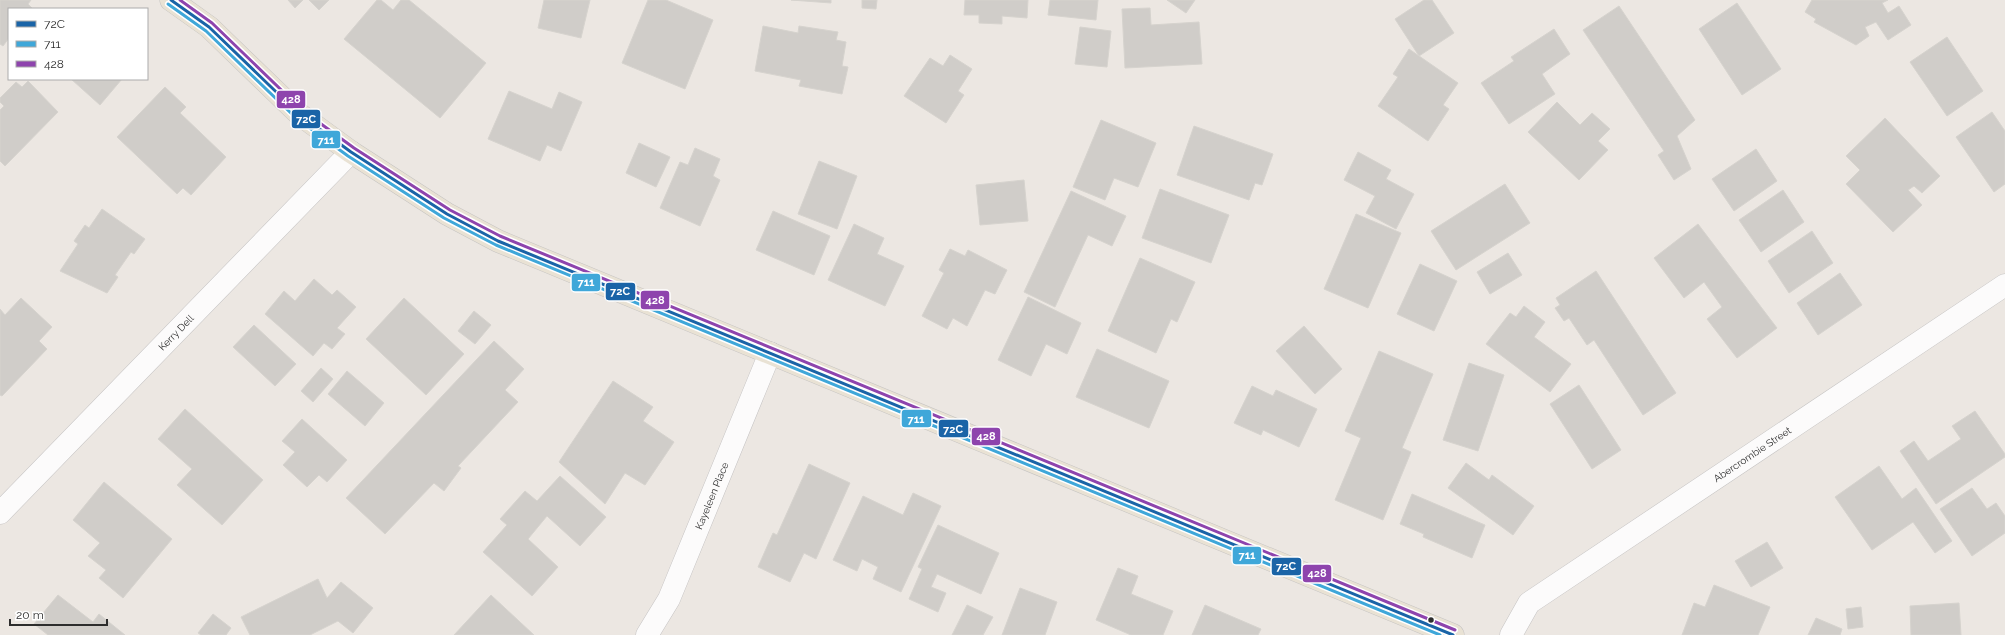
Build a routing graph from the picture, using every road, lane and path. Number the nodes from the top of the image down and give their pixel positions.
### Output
1 (171, 0) edge
2 (193, 0) edge
3 (209, 27) junction
4 (351, 152) junction
5 (2005, 285) edge
6 (770, 353) junction
7 (0, 513) edge
8 (1427, 630) edge
9 (647, 635) edge
10 (1453, 635) edge
11 (1511, 635) edge

1 - 3 main road
2 - 3 main road
3 - 4 main road
4 - 6 main road
4 - 7 street, Kerry Dell
5 - 11 street, Abercrombie Street
6 - 8 main road
6 - 9 street, Kayeleen Place
8 - 10 main road

